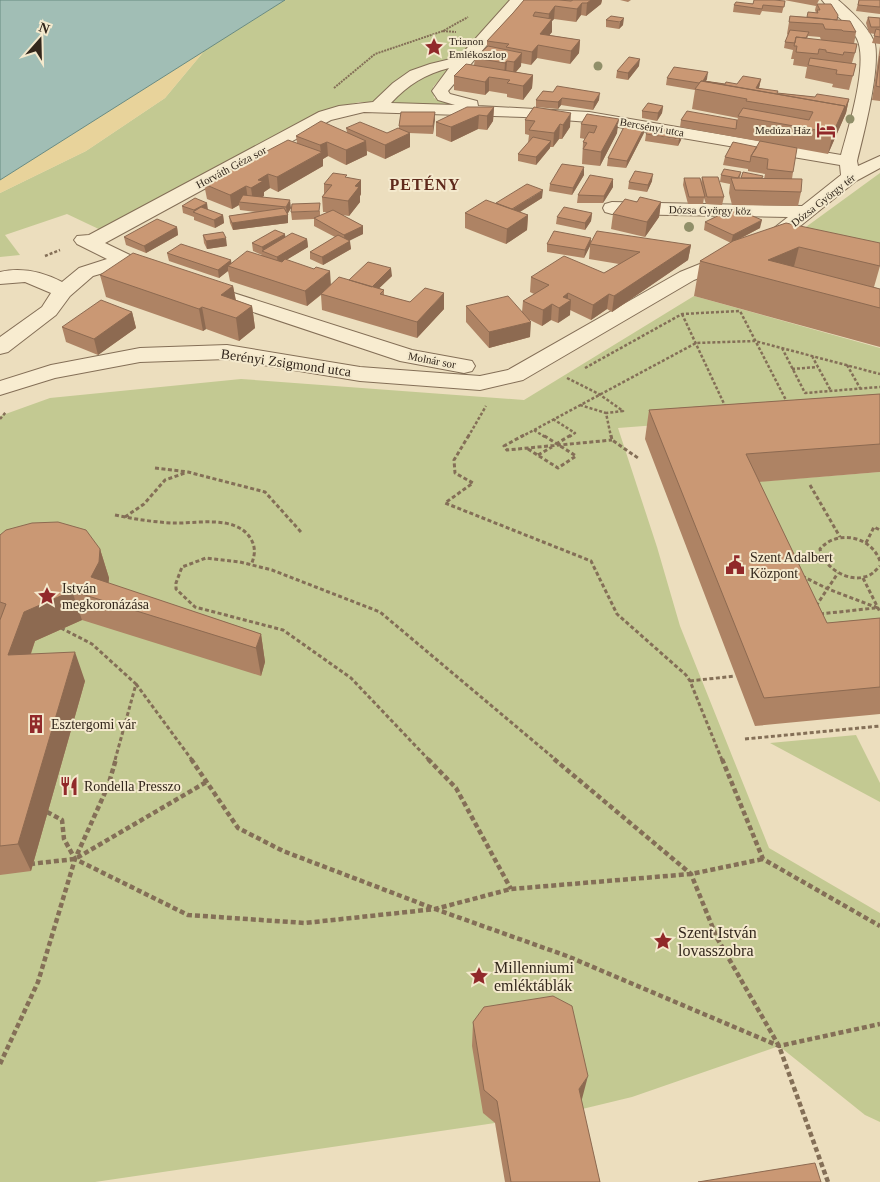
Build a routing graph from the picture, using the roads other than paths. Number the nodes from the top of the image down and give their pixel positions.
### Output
1 (518, 0) edge
2 (829, 0) edge
3 (464, 61) junction
4 (378, 107) junction
5 (524, 112) junction
6 (880, 161) edge
7 (849, 169) junction
8 (612, 208) dead end
9 (808, 212) junction
10 (87, 241) joint
11 (125, 260) junction
12 (0, 278) edge
13 (63, 292) junction
14 (0, 347) edge
15 (514, 376) junction
16 (0, 388) edge

1 - 3 street
2 - 7 street
3 - 4 street
3 - 5 street
4 - 5 street, Bercsényi utca
4 - 10 street, Horváth Géza sor
5 - 7 street, Bercsényi utca
6 - 7 street, Dózsa György tér
7 - 9 street, Dózsa György tér
8 - 9 street, Dózsa György köz
9 - 15 street, Dózsa György tér
10 - 11 street, Molnár sor
11 - 13 street
11 - 15 street, Molnár sor
12 - 13 street
13 - 14 street
15 - 16 street, Berényi Zsigmond utca

